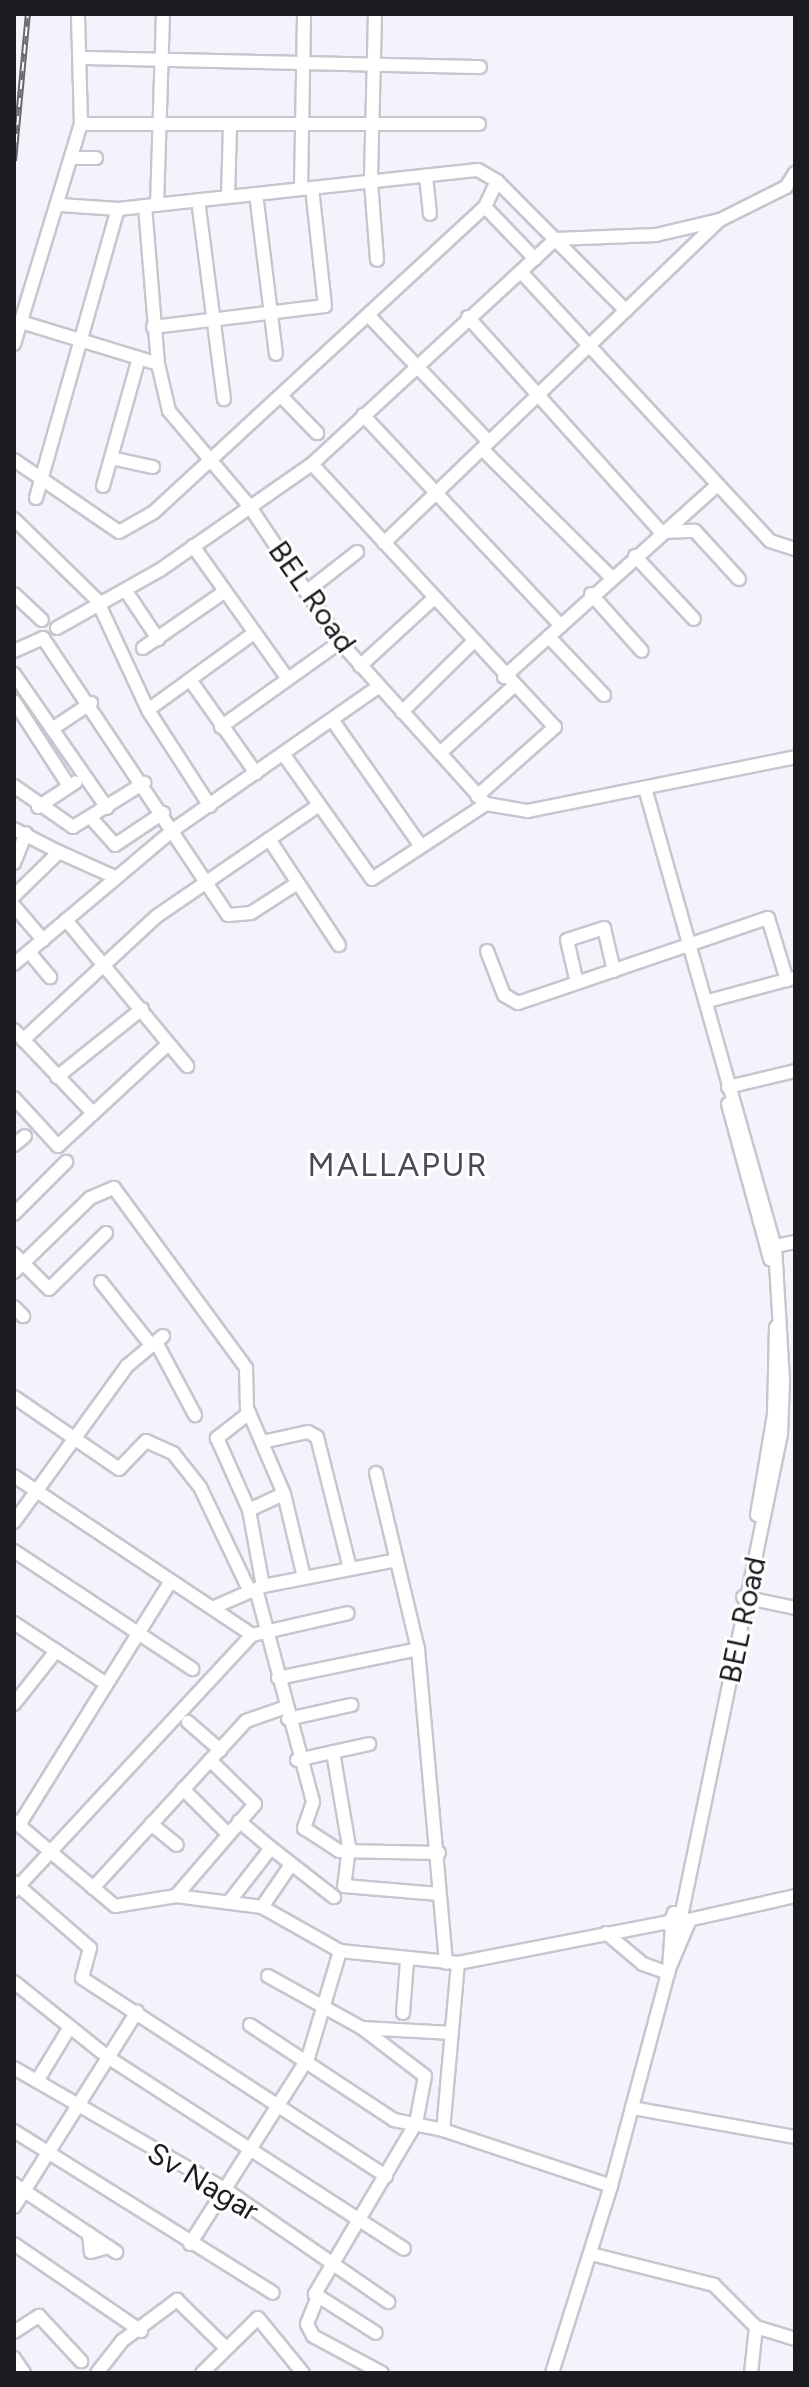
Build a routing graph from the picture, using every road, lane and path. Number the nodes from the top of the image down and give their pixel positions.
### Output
1 (78, 14) edge
2 (163, 14) edge
3 (304, 14) edge
4 (375, 14) edge
5 (82, 58) junction
6 (162, 62) junction
7 (302, 64) junction
8 (374, 65) junction
9 (480, 67) dead end
10 (81, 124) junction
11 (159, 124) junction
12 (230, 124) junction
13 (302, 124) junction
14 (373, 124) junction
15 (479, 124) dead end
16 (72, 158) junction
17 (96, 158) dead end
18 (795, 173) edge
19 (426, 176) junction
20 (497, 181) junction
21 (371, 182) junction
22 (306, 189) junction
23 (256, 194) junction
24 (228, 197) junction
25 (198, 200) junction
26 (60, 205) junction
27 (151, 206) junction
28 (485, 207) junction
29 (118, 209) junction
30 (430, 214) dead end
31 (720, 220) junction
32 (556, 239) junction
33 (535, 259) junction
34 (377, 260) dead end
35 (522, 273) junction
36 (626, 311) junction
37 (271, 313) junction
38 (368, 315) junction
39 (468, 317) junction
40 (211, 320) junction
41 (21, 322) junction
42 (153, 327) junction
43 (86, 343) junction
44 (14, 344) edge
45 (587, 349) junction
46 (276, 354) dead end
47 (139, 358) junction
48 (158, 364) junction
49 (415, 367) junction
50 (281, 396) junction
51 (537, 396) junction
52 (224, 399) dead end
53 (363, 415) junction
54 (317, 433) dead end
55 (486, 445) junction
56 (111, 458) junction
57 (14, 460) edge
58 (211, 460) junction
59 (312, 464) junction
60 (153, 467) dead end
61 (44, 485) junction
62 (717, 485) junction
63 (103, 486) dead end
64 (36, 498) dead end
65 (434, 498) junction
66 (250, 507) junction
67 (681, 516) junction
68 (14, 519) edge
69 (695, 531) junction
70 (661, 532) junction
71 (384, 543) junction
72 (193, 546) junction
73 (795, 549) edge
74 (357, 552) dead end
75 (635, 556) junction
76 (611, 577) junction
77 (739, 579) dead end
78 (126, 591) junction
79 (224, 592) junction
80 (306, 592) junction
81 (14, 594) edge
82 (591, 594) junction
83 (433, 599) junction
84 (97, 600) junction
85 (694, 619) dead end
86 (42, 620) dead end
87 (561, 626) junction
88 (57, 628) dead end
89 (254, 633) junction
90 (549, 637) junction
91 (158, 639) junction
92 (340, 642) junction
93 (473, 642) junction
94 (143, 648) dead end
95 (14, 651) edge
96 (642, 651) dead end
97 (360, 666) junction
98 (14, 674) edge
99 (287, 678) junction
100 (191, 681) junction
101 (509, 681) junction
102 (378, 687) junction
103 (604, 695) dead end
104 (14, 701) edge
105 (91, 703) junction
106 (148, 710) junction
107 (402, 712) junction
108 (18, 717) edge
109 (333, 721) junction
110 (221, 727) junction
111 (52, 729) junction
112 (440, 753) junction
113 (284, 755) junction
114 (795, 757) edge
115 (256, 773) junction
116 (85, 775) junction
117 (144, 783) junction
118 (69, 786) junction
119 (16, 788) edge
120 (642, 789) junction
121 (482, 800) junction
122 (319, 805) junction
123 (210, 806) junction
124 (38, 807) junction
125 (107, 808) junction
126 (163, 813) junction
127 (91, 818) junction
128 (173, 830) junction
129 (20, 831) edge
130 (269, 839) junction
131 (421, 846) junction
132 (59, 852) junction
133 (14, 863) edge
134 (115, 877) junction
135 (207, 880) junction
136 (296, 884) junction
137 (14, 896) edge
138 (14, 906) edge
139 (66, 920) junction
140 (43, 940) junction
141 (689, 944) junction
142 (339, 945) dead end
143 (487, 951) dead end
144 (29, 952) junction
145 (14, 964) edge
146 (103, 964) junction
147 (614, 971) junction
148 (50, 977) dead end
149 (791, 979) edge
150 (577, 983) junction
151 (708, 1001) junction
152 (142, 1009) junction
153 (14, 1030) edge
154 (23, 1040) junction
155 (168, 1044) junction
156 (187, 1066) dead end
157 (795, 1071) edge
158 (57, 1077) junction
159 (728, 1087) junction
160 (14, 1098) edge
161 (93, 1113) junction
162 (25, 1136) dead end
163 (14, 1145) edge
164 (66, 1162) dead end
165 (14, 1214) edge
166 (106, 1233) dead end
167 (795, 1242) edge
168 (775, 1246) junction
169 (770, 1259) junction
170 (17, 1263) edge
171 (101, 1282) dead end
172 (157, 1341) junction
173 (14, 1397) edge
174 (249, 1413) junction
175 (195, 1415) dead end
176 (777, 1433) junction
177 (74, 1435) junction
178 (795, 1437) edge
179 (262, 1442) junction
180 (376, 1473) dead end
181 (14, 1476) edge
182 (36, 1490) junction
183 (284, 1494) junction
184 (249, 1510) junction
185 (14, 1522) edge
186 (14, 1551) edge
187 (397, 1560) junction
188 (350, 1568) junction
189 (304, 1577) junction
190 (171, 1581) junction
191 (256, 1589) junction
192 (745, 1597) junction
193 (212, 1608) junction
194 (795, 1608) edge
195 (348, 1613) dead end
196 (14, 1623) edge
197 (137, 1632) junction
198 (268, 1633) junction
199 (252, 1635) junction
200 (418, 1649) junction
201 (56, 1651) junction
202 (192, 1669) dead end
203 (278, 1678) junction
204 (105, 1683) junction
205 (14, 1704) edge
206 (351, 1705) dead end
207 (287, 1713) junction
208 (188, 1722) dead end
209 (369, 1744) dead end
210 (220, 1750) junction
211 (333, 1752) junction
212 (210, 1760) junction
213 (297, 1760) junction
214 (183, 1789) junction
215 (239, 1821) junction
216 (16, 1823) edge
217 (151, 1824) junction
218 (227, 1833) junction
219 (177, 1845) dead end
220 (349, 1847) junction
221 (271, 1848) junction
222 (47, 1850) junction
223 (439, 1853) junction
224 (288, 1869) dead end
225 (15, 1886) edge
226 (93, 1888) junction
227 (439, 1894) junction
228 (176, 1896) junction
229 (795, 1896) edge
230 (334, 1897) dead end
231 (229, 1902) junction
232 (262, 1907) junction
233 (678, 1922) junction
234 (606, 1933) junction
235 (340, 1951) junction
236 (407, 1961) junction
237 (452, 1963) junction
238 (668, 1971) junction
239 (268, 1976) dead end
240 (14, 1982) edge
241 (137, 2012) junction
242 (403, 2013) dead end
243 (325, 2014) junction
244 (250, 2025) dead end
245 (70, 2027) junction
246 (362, 2028) junction
247 (452, 2033) junction
248 (109, 2058) junction
249 (308, 2058) junction
250 (14, 2068) edge
251 (425, 2076) junction
252 (447, 2079) junction
253 (37, 2081) junction
254 (79, 2105) junction
255 (279, 2105) junction
256 (632, 2108) junction
257 (416, 2123) junction
258 (443, 2130) junction
259 (14, 2131) edge
260 (795, 2137) edge
261 (248, 2151) junction
262 (48, 2153) junction
263 (386, 2176) junction
264 (611, 2186) junction
265 (19, 2187) edge
266 (223, 2188) junction
267 (14, 2207) edge
268 (359, 2220) junction
269 (14, 2244) edge
270 (190, 2244) junction
271 (404, 2249) dead end
272 (112, 2250) dead end
273 (591, 2254) junction
274 (330, 2265) junction
275 (273, 2293) dead end
276 (317, 2299) junction
277 (388, 2302) dead end
278 (756, 2327) junction
279 (141, 2331) junction
280 (14, 2332) edge
281 (376, 2333) dead end
282 (795, 2339) edge
283 (226, 2348) junction
284 (14, 2358) edge
285 (81, 2361) dead end
286 (24, 2373) edge
287 (97, 2373) edge
288 (202, 2373) edge
289 (303, 2373) edge
290 (382, 2373) edge
291 (552, 2373) edge
292 (751, 2373) edge

1 - 5 street
2 - 6 street, BEL Road
3 - 7 street
4 - 8 street
5 - 6 street
5 - 10 street
6 - 7 street
6 - 11 street, BEL Road
7 - 8 street
7 - 13 street
8 - 9 street
8 - 14 street
10 - 11 street
10 - 16 street
11 - 12 street
11 - 27 street, BEL Road
12 - 13 street
12 - 24 street
13 - 14 street
13 - 22 street
14 - 15 street
14 - 21 street
16 - 17 street
16 - 26 street
18 - 31 street
19 - 20 street
19 - 21 street
19 - 30 street
20 - 28 street
20 - 32 street
21 - 22 street
21 - 34 street
22 - 23 street
22 - 37 street
23 - 24 street
23 - 37 street
24 - 25 street
25 - 27 street
25 - 40 street
26 - 29 street
26 - 41 street
27 - 29 street
27 - 42 street, BEL Road
28 - 33 street
28 - 38 street
29 - 43 street
31 - 32 street
31 - 36 street
32 - 33 street
32 - 36 street
33 - 35 street
35 - 39 street
35 - 45 street
36 - 45 street
37 - 40 street
37 - 46 street
38 - 49 street
38 - 50 street
39 - 49 street
39 - 51 street
40 - 42 street
40 - 52 street
41 - 43 street
41 - 44 street
42 - 48 street, BEL Road
43 - 47 street
43 - 61 street
45 - 51 street
45 - 62 street
47 - 48 street
47 - 56 street
48 - 58 street, BEL Road
49 - 53 street
49 - 55 street
50 - 54 street
50 - 58 street
51 - 55 street
51 - 70 street
53 - 59 street
53 - 65 street
55 - 65 street
55 - 76 street
56 - 60 street
56 - 63 street
57 - 61 street
58 - 61 street
58 - 66 street, BEL Road
59 - 66 street
59 - 71 street
61 - 64 street
62 - 67 street
62 - 73 street
65 - 71 street
65 - 87 street
66 - 72 street
66 - 80 street, BEL Road
67 - 69 street
67 - 70 street
68 - 84 street
69 - 70 street
69 - 77 street
70 - 75 street
71 - 83 street
72 - 78 street
72 - 79 street
74 - 80 street
75 - 76 street
75 - 85 street
76 - 82 street
78 - 84 street
78 - 91 street
79 - 89 street
79 - 91 street
80 - 92 street, BEL Road
81 - 86 street
82 - 87 street
82 - 96 street
83 - 93 street
83 - 97 street
84 - 88 street
84 - 106 street
87 - 90 street
89 - 99 street
89 - 100 street
90 - 101 street
90 - 103 street
91 - 94 street
92 - 97 street, BEL Road
92 - 99 street
93 - 101 street
93 - 107 street
95 - 105 street
97 - 102 street, BEL Road
98 - 111 street
99 - 110 street
100 - 106 street
100 - 110 street
101 - 112 street
101 - 121 street
102 - 107 street, BEL Road
102 - 109 street
104 - 108 street
105 - 111 street
105 - 117 street
106 - 123 street
107 - 112 street, BEL Road
108 - 118 street
109 - 113 street
109 - 131 street
110 - 115 street
111 - 116 street
112 - 121 street, BEL Road
113 - 115 street
113 - 122 street
114 - 120 street
115 - 123 street
116 - 118 street
116 - 125 street
117 - 125 street
117 - 126 street
118 - 124 street
119 - 124 street
120 - 121 street
120 - 141 street, BEL Road
121 - 131 street
122 - 130 street
122 - 131 street
123 - 128 street
124 - 127 street
125 - 127 street
126 - 127 street
126 - 128 street
128 - 134 street
128 - 135 street
129 - 132 street
129 - 133 street
130 - 135 street
130 - 136 street
132 - 134 street
132 - 137 street
134 - 139 street
135 - 136 street
135 - 146 street
136 - 142 street
138 - 140 street
139 - 140 street
139 - 146 street
140 - 144 street
141 - 147 street
141 - 149 street
141 - 151 street, BEL Road
141 - 159 street, BEL Road
143 - 150 street
144 - 145 street
144 - 148 street
146 - 152 street
146 - 154 street
147 - 150 street
147 - 150 street
149 - 151 street
151 - 159 street, BEL Road
152 - 155 street
152 - 158 street
153 - 154 street
154 - 158 street
155 - 156 street
155 - 161 street
157 - 159 street
158 - 161 street
159 - 168 street, BEL Road
159 - 169 street, BEL Road
160 - 161 street
162 - 163 street
164 - 165 street
166 - 170 street
167 - 168 street
168 - 169 street, BEL Road
169 - 176 street, BEL Road
170 - 174 street
171 - 172 street
172 - 175 street
172 - 177 street
173 - 177 street
174 - 179 street
174 - 184 street
176 - 178 street
176 - 192 street, BEL Road
177 - 182 street
177 - 191 street
179 - 183 street
179 - 188 street
180 - 187 street
181 - 182 street
182 - 185 street
182 - 190 street
183 - 184 street
183 - 189 street
184 - 191 street
186 - 197 street
187 - 188 street
187 - 200 street
188 - 189 street
189 - 191 street
190 - 193 street
190 - 197 street
191 - 193 street
191 - 198 street
192 - 194 street
192 - 233 street, BEL Road
193 - 199 street
195 - 198 street
196 - 201 street
197 - 202 street
197 - 204 street
198 - 199 street
198 - 203 street
199 - 222 street
200 - 203 street
200 - 223 street
201 - 204 street
201 - 205 street
203 - 207 street
204 - 216 street
206 - 207 street
207 - 210 street
207 - 213 street
208 - 210 street
209 - 211 street
210 - 212 street
211 - 213 street
211 - 220 street
212 - 214 street
212 - 215 street
213 - 220 street
214 - 217 street
214 - 218 street
215 - 218 street
215 - 221 street
216 - 222 street
217 - 219 street
217 - 226 street
218 - 228 street
220 - 223 street
220 - 227 street
221 - 230 street
221 - 231 street
222 - 225 street
222 - 226 street
223 - 227 street
224 - 232 street
225 - 241 street
226 - 228 street
227 - 237 street
228 - 231 street
229 - 233 street
231 - 232 street
232 - 235 street
233 - 234 street
233 - 238 street, BEL Road
234 - 237 street
234 - 238 street
235 - 236 street
235 - 243 street
236 - 237 street
236 - 242 street
237 - 247 street
238 - 256 street, BEL Road
239 - 243 street
240 - 245 street
241 - 248 street
241 - 255 street
243 - 246 street
243 - 249 street
244 - 249 street
245 - 248 street
245 - 253 street
246 - 247 street
246 - 251 street
247 - 252 street
248 - 254 street
248 - 261 street
249 - 255 street
249 - 257 street
250 - 253 street, Sv Nagar
251 - 252 street
251 - 257 street
252 - 258 street
253 - 254 street, Sv Nagar
254 - 262 street
254 - 266 street, Sv Nagar
255 - 261 street
255 - 263 street
256 - 260 street
256 - 264 street, BEL Road
257 - 258 street
257 - 263 street
258 - 264 street
259 - 262 street
261 - 266 street
261 - 268 street
262 - 265 street
262 - 270 street
263 - 268 street
264 - 273 street, BEL Road
265 - 267 street
265 - 272 street
266 - 270 street
266 - 274 street, Sv Nagar
268 - 271 street
268 - 274 street
269 - 279 street
270 - 275 street
273 - 278 street
273 - 291 street, BEL Road
274 - 276 street
274 - 277 street, Sv Nagar
276 - 281 street
276 - 290 street
278 - 282 street
278 - 292 street
279 - 283 street
279 - 287 street
280 - 285 street
283 - 288 street
283 - 289 street
284 - 286 street

